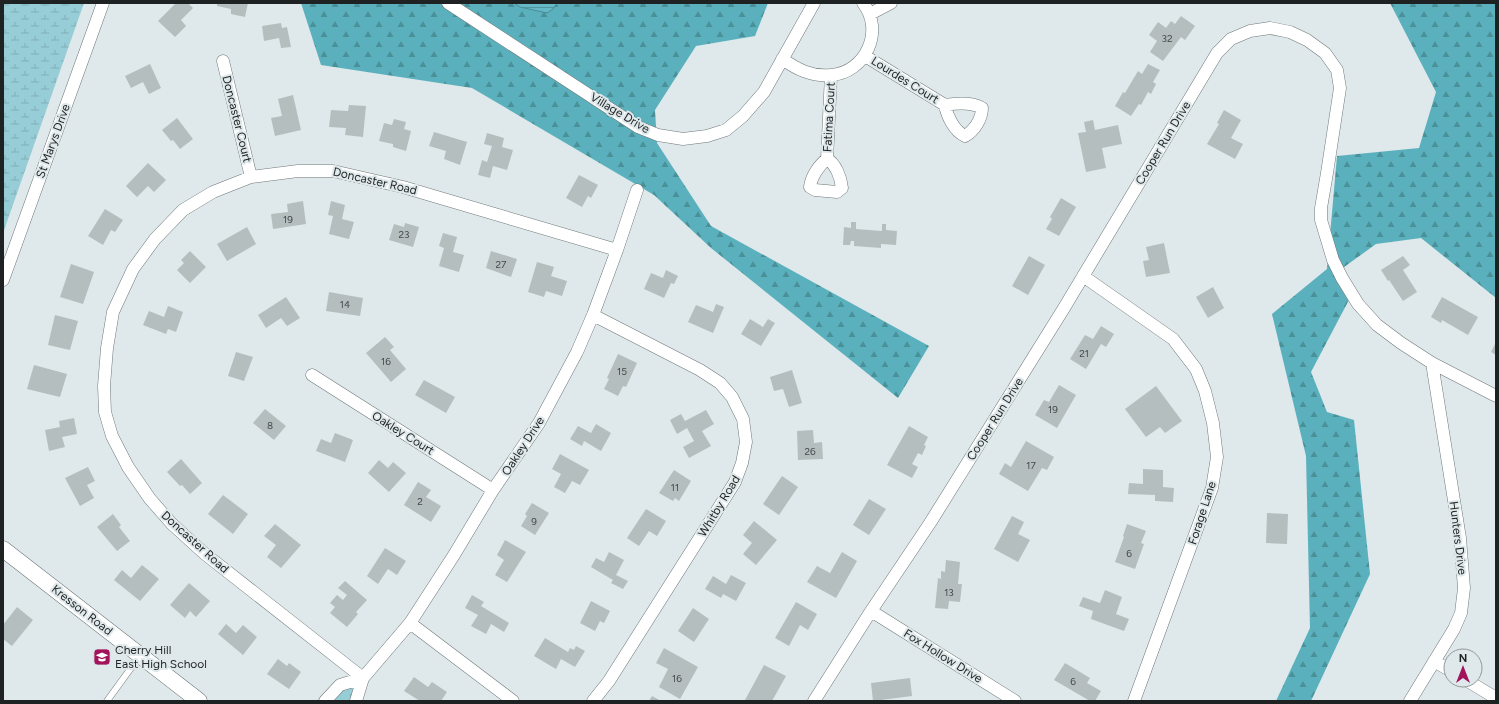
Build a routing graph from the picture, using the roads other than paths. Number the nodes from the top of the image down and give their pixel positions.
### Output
1 (103, 3) edge
2 (448, 3) edge
3 (814, 3) edge
4 (863, 3) edge
5 (892, 3) edge
6 (870, 14) junction
7 (865, 56) junction
8 (782, 59) junction
9 (223, 61) dead end
10 (831, 76) junction
11 (945, 105) dead end
12 (827, 159) dead end
13 (251, 177) junction
14 (637, 190) dead end
15 (617, 250) junction
16 (1083, 276) junction
17 (3, 280) edge
18 (593, 315) junction
19 (1432, 363) junction
20 (312, 375) dead end
21 (1496, 396) edge
22 (494, 490) junction
23 (3, 549) edge
24 (870, 611) junction
25 (410, 623) junction
26 (140, 656) junction
27 (1434, 661) junction
28 (1443, 666) edge
29 (363, 678) junction
30 (1479, 688) edge
31 (1496, 698) edge
32 (107, 701) edge
33 (199, 701) edge
34 (325, 701) edge
35 (356, 701) edge
36 (513, 701) edge
37 (593, 701) edge
38 (814, 701) edge
39 (1015, 701) edge
40 (1134, 701) edge
41 (1410, 701) edge

1 - 17 street, St Marys Drive
2 - 8 street, Village Drive
3 - 8 street, Village Drive
4 - 6 street
5 - 6 street
6 - 7 street
7 - 10 street
7 - 11 street, Lourdes Court
8 - 10 street
9 - 13 street, Doncaster Court
10 - 12 street, Fatima Court
13 - 15 street, Doncaster Road
13 - 29 street, Doncaster Road
14 - 15 street, Oakley Drive
15 - 18 street, Oakley Drive
16 - 19 street, Cooper Run Drive
16 - 24 street, Cooper Run Drive
16 - 40 street, Forage Lane
18 - 22 street, Oakley Drive
18 - 37 street, Whitby Road
19 - 21 street, Cooper Run Drive
19 - 27 street, Hunters Drive
20 - 22 street, Oakley Court
22 - 25 street, Oakley Drive
23 - 26 street, Kresson Road
24 - 38 street, Cooper Run Drive
24 - 39 street, Fox Hollow Drive
25 - 29 street, Oakley Drive
25 - 36 street
26 - 32 lane
26 - 33 street, Kresson Road
27 - 28 street
27 - 41 street, Hunters Drive
29 - 34 street
29 - 35 street
30 - 31 street

